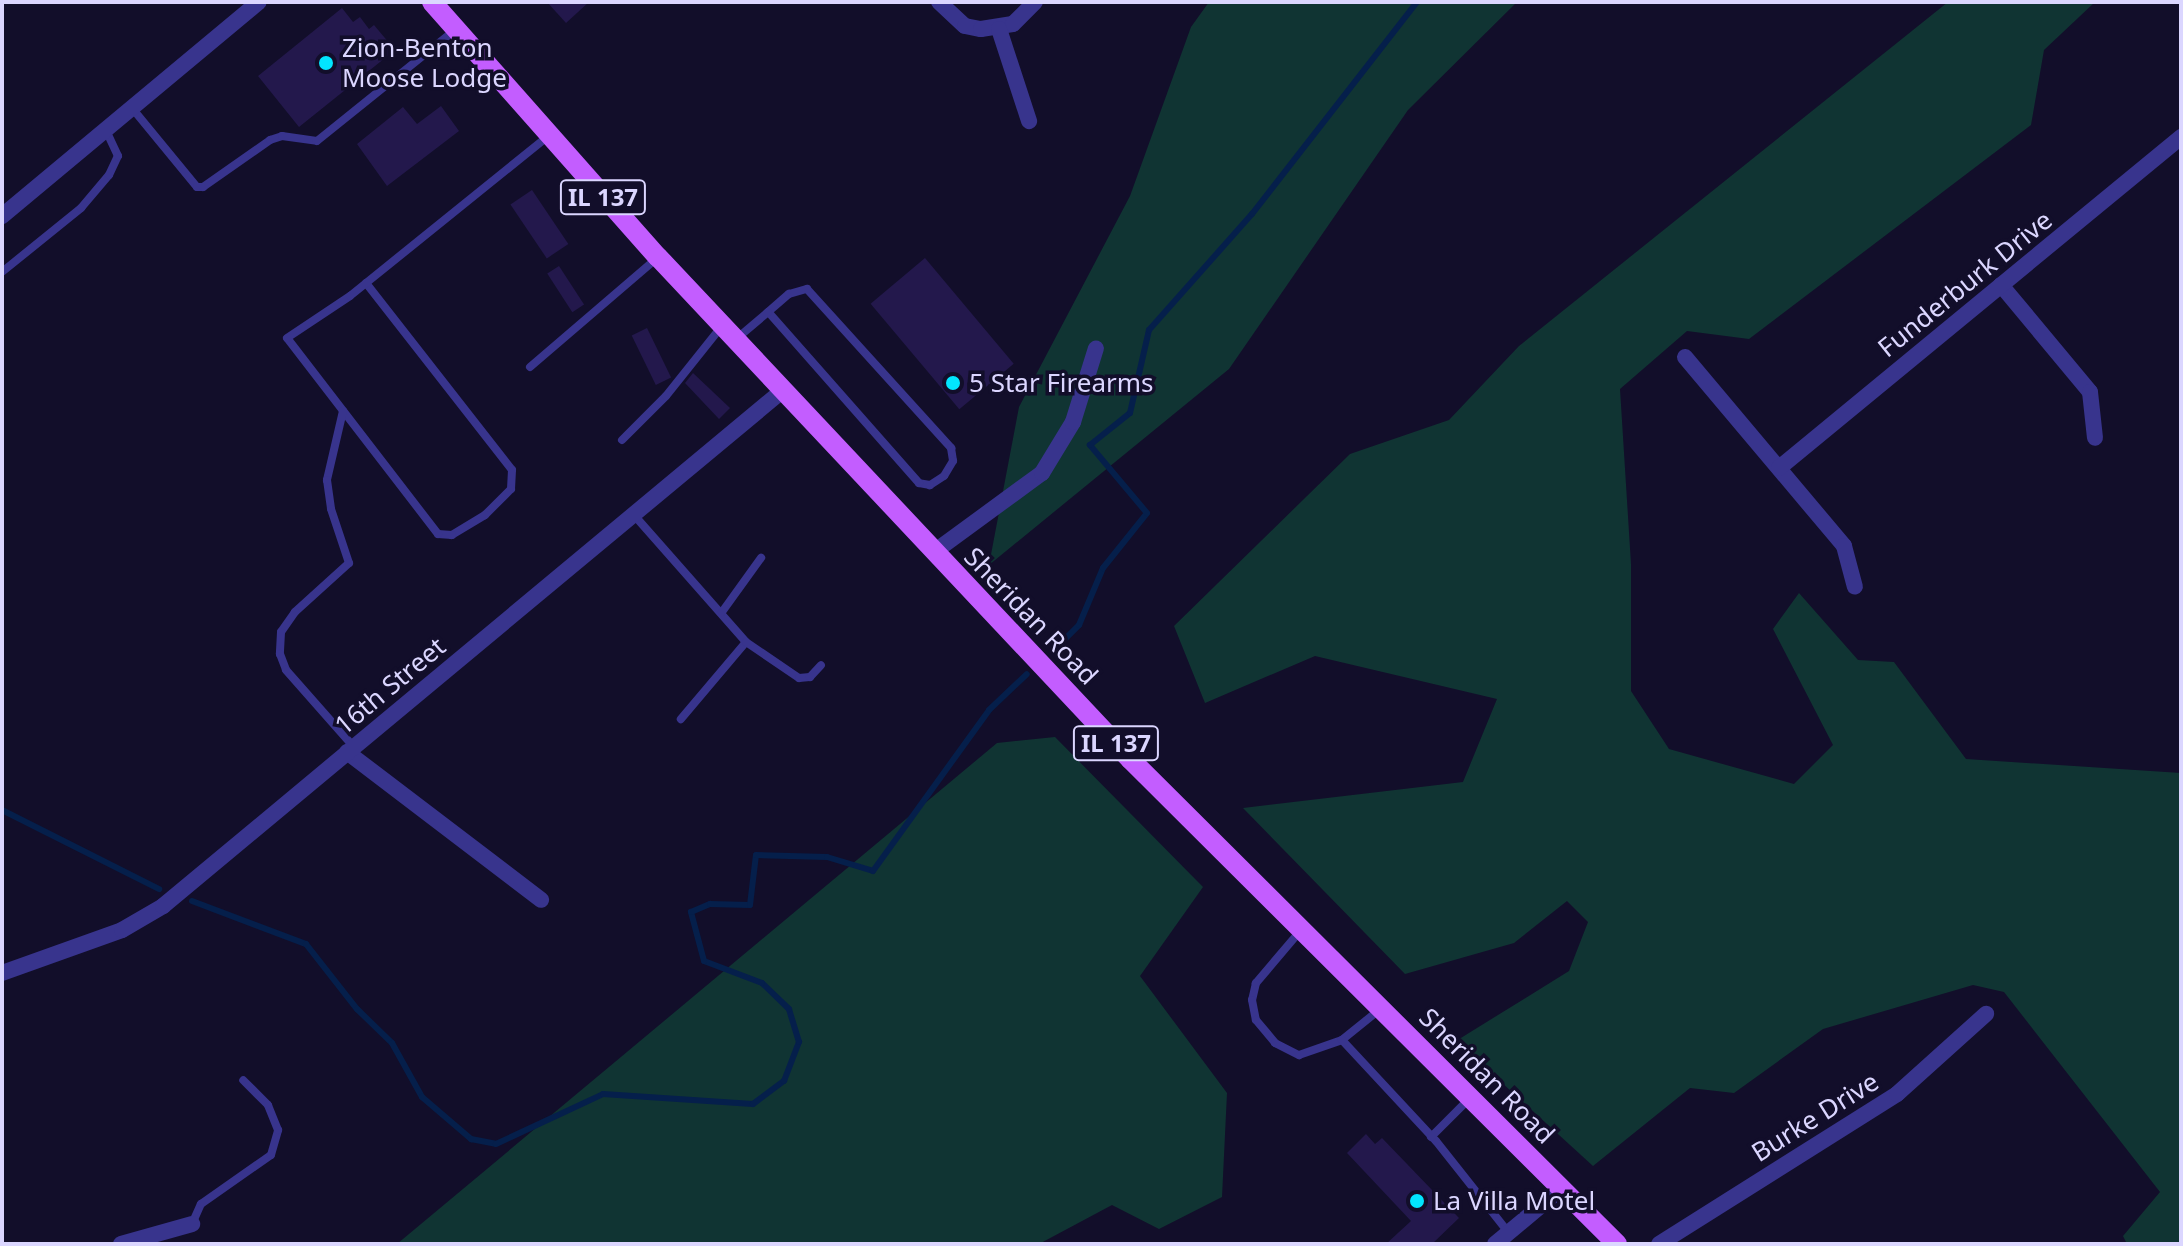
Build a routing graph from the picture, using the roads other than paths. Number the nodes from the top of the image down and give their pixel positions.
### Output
1 (259, 2) edge
2 (432, 2) edge
3 (939, 2) edge
4 (1035, 2) edge
5 (999, 29) junction
6 (455, 31) junction
7 (132, 108) junction
8 (1029, 121) dead end
9 (106, 129) junction
10 (549, 136) junction
11 (2181, 137) edge
12 (2, 216) edge
13 (658, 257) junction
14 (2, 272) edge
15 (366, 283) junction
16 (2001, 285) junction
17 (768, 312) junction
18 (728, 333) junction
19 (1096, 348) dead end
20 (1685, 357) dead end
21 (530, 367) dead end
22 (782, 391) junction
23 (343, 411) junction
24 (2095, 438) dead end
25 (622, 440) dead end
26 (1779, 468) junction
27 (634, 514) junction
28 (934, 552) junction
29 (761, 558) dead end
30 (1855, 587) dead end
31 (722, 612) junction
32 (746, 642) junction
33 (821, 665) dead end
34 (681, 719) dead end
35 (351, 750) junction
36 (541, 900) dead end
37 (1301, 930) junction
38 (2, 973) edge
39 (1381, 1008) junction
40 (1986, 1014) dead end
41 (1342, 1040) junction
42 (243, 1080) dead end
43 (1471, 1096) junction
44 (1431, 1137) junction
45 (1562, 1188) junction
46 (192, 1224) joint
47 (1509, 1233) junction
48 (121, 1244) edge
49 (1495, 1244) edge
50 (1617, 1244) edge
51 (1659, 1244) edge

1 - 7 street
2 - 6 main road, Sheridan Road / IL 137
3 - 5 street
4 - 5 street
5 - 8 street
6 - 7 lane
6 - 10 main road, Sheridan Road / IL 137
7 - 9 street
9 - 12 street
9 - 14 lane
10 - 13 main road, Sheridan Road / IL 137
10 - 15 lane
11 - 16 street, Funderburk Drive
13 - 18 main road, Sheridan Road / IL 137
13 - 21 lane
15 - 23 lane
15 - 23 lane
16 - 24 street
16 - 26 street, Funderburk Drive
17 - 17 lane
17 - 18 lane
18 - 22 main road, Sheridan Road / IL 137
18 - 25 lane
19 - 28 street
20 - 26 street
22 - 27 street, 16th Street
22 - 28 main road, Sheridan Road / IL 137
23 - 35 lane
26 - 30 street
27 - 31 lane
27 - 35 street, 16th Street
28 - 37 main road, Sheridan Road / IL 137
29 - 31 lane
31 - 32 lane
32 - 33 lane
32 - 34 lane
35 - 36 street
35 - 38 street, 16th Street
37 - 39 main road, Sheridan Road / IL 137
37 - 41 lane
39 - 41 lane
39 - 43 main road, Sheridan Road / IL 137
40 - 51 street, Burke Drive
41 - 44 lane
42 - 46 lane
43 - 44 lane
43 - 45 main road, Sheridan Road / IL 137
44 - 47 lane
45 - 47 street
45 - 50 main road, Sheridan Road / IL 137
46 - 48 street
47 - 49 street

